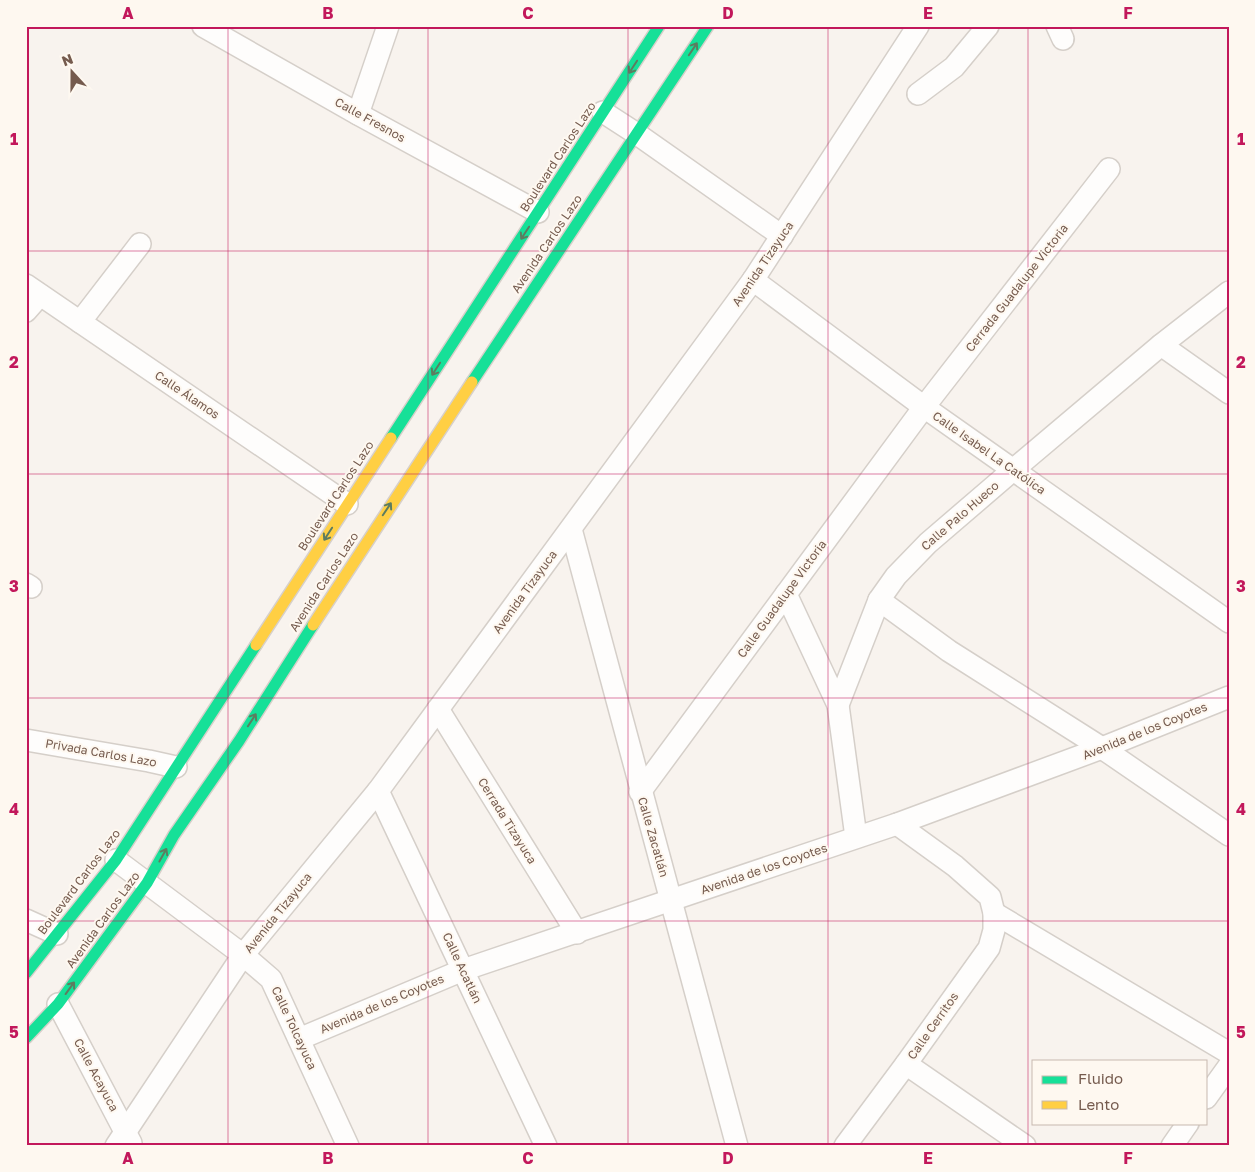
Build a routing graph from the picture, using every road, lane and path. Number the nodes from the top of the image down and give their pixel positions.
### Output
1 (203, 26) edge
2 (388, 26) edge
3 (659, 26) edge
4 (708, 26) edge
5 (918, 26) edge
6 (988, 26) edge
7 (918, 94) dead end
8 (603, 112) junction
9 (358, 114) junction
10 (637, 134) junction
11 (1109, 170) dead end
12 (538, 212) junction
13 (782, 236) junction
14 (140, 244) dead end
15 (753, 280) junction
16 (33, 290) edge
17 (1229, 292) edge
18 (26, 311) edge
19 (80, 322) junction
20 (1161, 345) junction
21 (1229, 393) edge
22 (924, 407) junction
23 (1013, 470) junction
24 (347, 504) junction
25 (571, 529) junction
26 (786, 594) junction
27 (879, 600) junction
28 (1229, 622) edge
29 (1229, 697) edge
30 (838, 705) junction
31 (438, 709) junction
32 (26, 740) edge
33 (1102, 748) junction
34 (176, 767) junction
35 (378, 791) junction
36 (640, 792) junction
37 (897, 824) junction
38 (1229, 835) edge
39 (856, 837) junction
40 (116, 860) junction
41 (147, 883) junction
42 (672, 900) junction
43 (992, 905) junction
44 (26, 920) edge
45 (577, 933) junction
46 (57, 934) junction
47 (243, 955) junction
48 (463, 970) junction
49 (26, 973) edge
50 (58, 1004) junction
51 (26, 1038) edge
52 (299, 1039) junction
53 (1229, 1053) edge
54 (906, 1064) junction
55 (1229, 1066) edge
56 (1208, 1095) edge
57 (1187, 1124) edge
58 (125, 1141) edge
59 (348, 1146) edge
60 (546, 1146) edge
61 (737, 1146) edge
62 (845, 1146) edge
63 (1025, 1146) edge
64 (1172, 1146) edge

1 - 9 street, Calle Fresnos
2 - 9 street
3 -> 8 main road, Boulevard Carlos Lazo
10 -> 4 main road
5 - 13 street, Avenida Tizayuca
6 - 7 street
8 - 10 street
8 - 12 main road, Boulevard Carlos Lazo
9 - 12 street, Calle Fresnos
10 - 13 street
41 -> 10 main road, Avenida Carlos Lazo
11 - 22 street, Cerrada Guadalupe Victoria
12 -> 24 main road, Boulevard Carlos Lazo
13 - 15 street, Avenida Tizayuca
14 - 19 street
15 - 22 street, Calle Isabel La Católica
15 - 25 street, Avenida Tizayuca
16 - 18 street
16 - 19 street, Calle Álamos
17 - 20 street, Calle Palo Hueco
19 - 24 street, Calle Álamos
20 - 21 street
20 - 23 street, Calle Palo Hueco
22 - 23 street, Calle Isabel La Católica
22 - 26 street, Calle Guadalupe Victoria
23 - 27 street, Calle Palo Hueco
23 - 28 street, Calle Isabel La Católica
24 -> 34 main road, Boulevard Carlos Lazo
25 - 31 street, Avenida Tizayuca
25 - 36 street, Calle Zacatlán
26 - 30 street
26 - 36 street, Calle Guadalupe Victoria
27 - 30 street, Calle Palo Hueco
27 - 33 street
29 - 33 street, Avenida de los Coyotes
30 - 39 street
31 - 35 street, Avenida Tizayuca
31 - 45 street, Cerrada Tizayuca
32 - 34 street, Privada Carlos Lazo
33 - 37 street, Avenida de los Coyotes
33 - 38 street
34 - 40 main road, Boulevard Carlos Lazo
35 - 47 street, Avenida Tizayuca
35 - 48 street, Calle Acatlán
36 - 42 street, Calle Zacatlán
37 - 39 street, Avenida de los Coyotes
37 - 43 street
39 - 42 street, Avenida de los Coyotes
40 - 41 street, Calle Tolcayuca
40 - 46 main road, Boulevard Carlos Lazo
41 - 47 street, Calle Tolcayuca
50 -> 41 main road, Avenida Carlos Lazo
42 - 45 street, Avenida de los Coyotes
42 - 61 street, Calle Zacatlán
43 - 53 street
43 - 54 street, Calle Cerritos
44 - 46 street
45 - 48 street, Avenida de los Coyotes
46 - 49 main road, Boulevard Carlos Lazo
47 - 52 street, Calle Tolcayuca
47 - 58 street, Avenida Tizayuca
48 - 52 street, Avenida de los Coyotes
48 - 60 street, Calle Acatlán
50 - 51 main road, Avenida Carlos Lazo
50 - 58 street, Calle Acayuca
52 - 59 street, Calle Tolcayuca
54 - 62 street, Calle Cerritos
54 - 63 street
55 - 56 street
57 - 64 street

